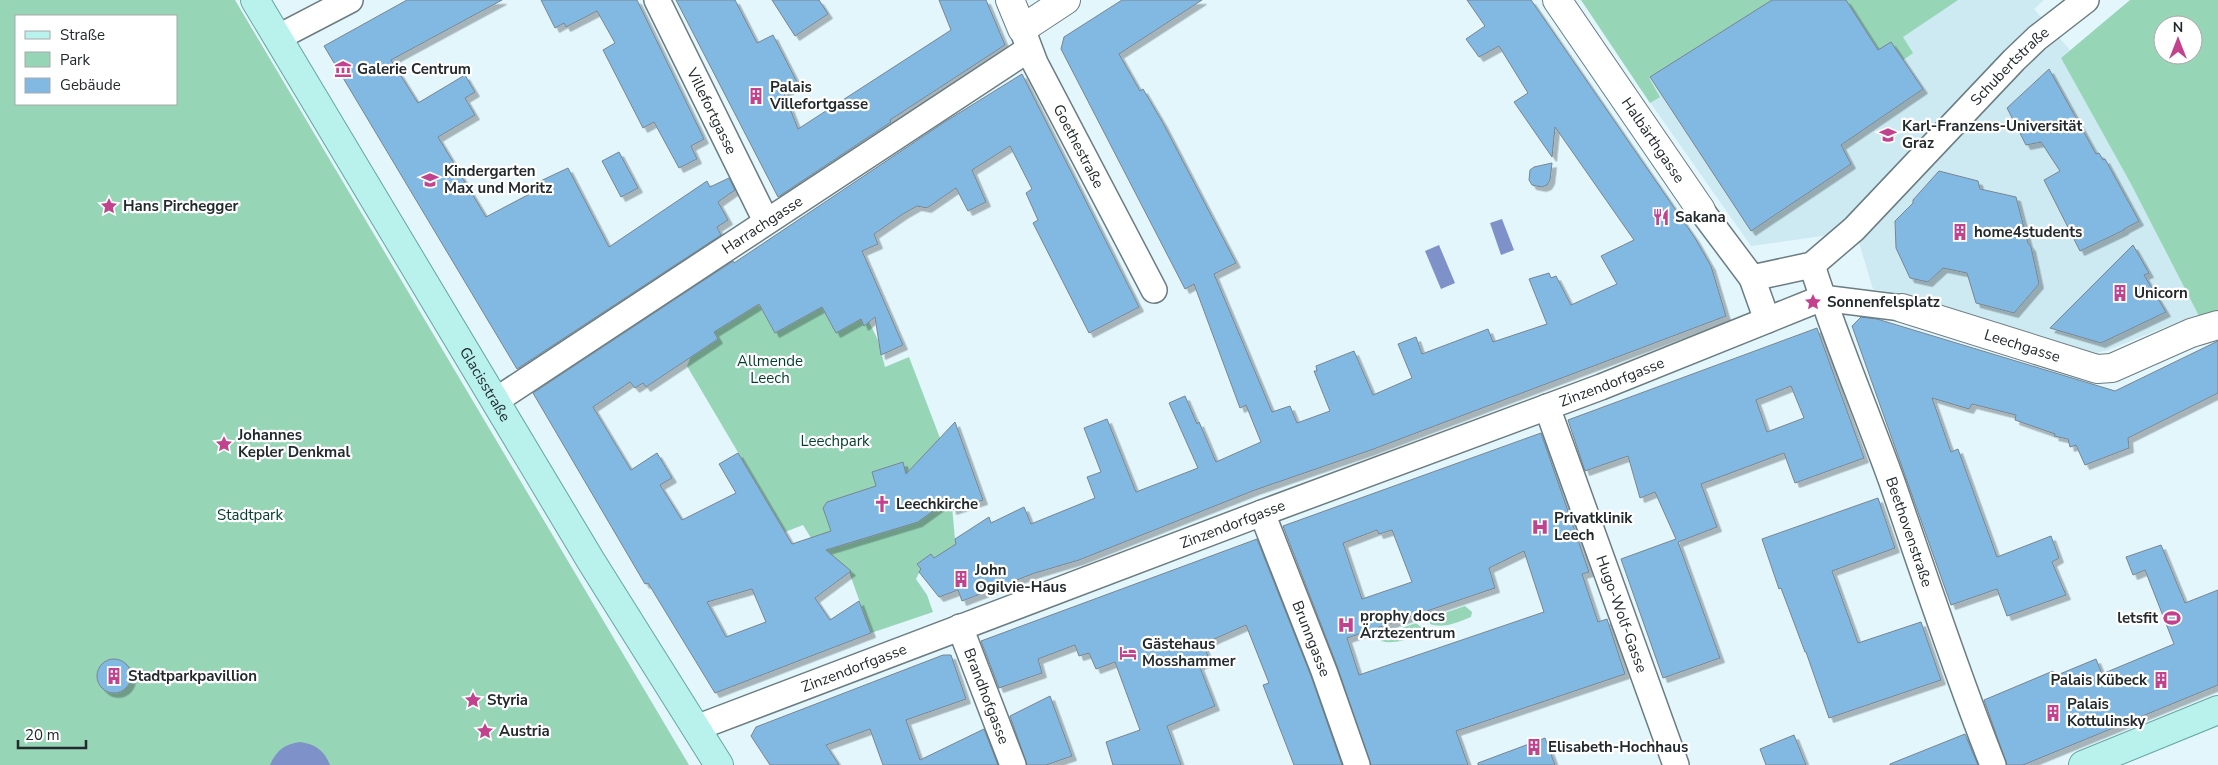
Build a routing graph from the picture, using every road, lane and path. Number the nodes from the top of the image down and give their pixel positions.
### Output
1 (255, 0) edge
2 (350, 0) edge
3 (656, 0) edge
4 (1010, 0) edge
5 (1066, 0) edge
6 (1557, 0) edge
7 (2086, 0) edge
8 (277, 38) junction
9 (1025, 39) junction
10 (1701, 210) joint
11 (766, 222) junction
12 (1812, 265) junction
13 (1752, 278) junction
14 (1154, 290) dead end
15 (1822, 298) junction
16 (1902, 308) joint
17 (1767, 320) junction
18 (2218, 325) edge
19 (495, 401) junction
20 (1547, 407) junction
21 (1262, 513) junction
22 (960, 627) junction
23 (2218, 710) edge
24 (696, 728) junction
25 (719, 765) edge
26 (1013, 765) edge
27 (1358, 765) edge
28 (1676, 765) edge
29 (1993, 765) edge
30 (2083, 765) edge

1 - 8 main road, Glacisstraße
2 - 8 street
3 - 11 street, Villefortgasse
4 - 9 street, Goethestraße
5 - 9 street, Harrachgasse
6 - 10 street, Halbärthgasse
7 - 12 street, Schubertstraße
8 - 19 main road, Glacisstraße
9 - 11 street, Harrachgasse
9 - 14 street, Goethestraße
10 - 13 street, Halbärthgasse
11 - 19 street, Harrachgasse
12 - 13 street
12 - 15 street
13 - 17 street
15 - 16 street, Leechgasse
15 - 17 street
15 - 29 street, Beethovenstraße
16 - 18 street, Leechgasse
17 - 20 street, Zinzendorfgasse
19 - 24 main road, Glacisstraße
20 - 21 street, Zinzendorfgasse
20 - 28 street, Hugo-Wolf-Gasse
21 - 22 street, Zinzendorfgasse
21 - 27 street, Brunngasse
22 - 24 street, Zinzendorfgasse
22 - 26 street, Brandhofgasse
23 - 30 main road
24 - 25 main road, Glacisstraße

